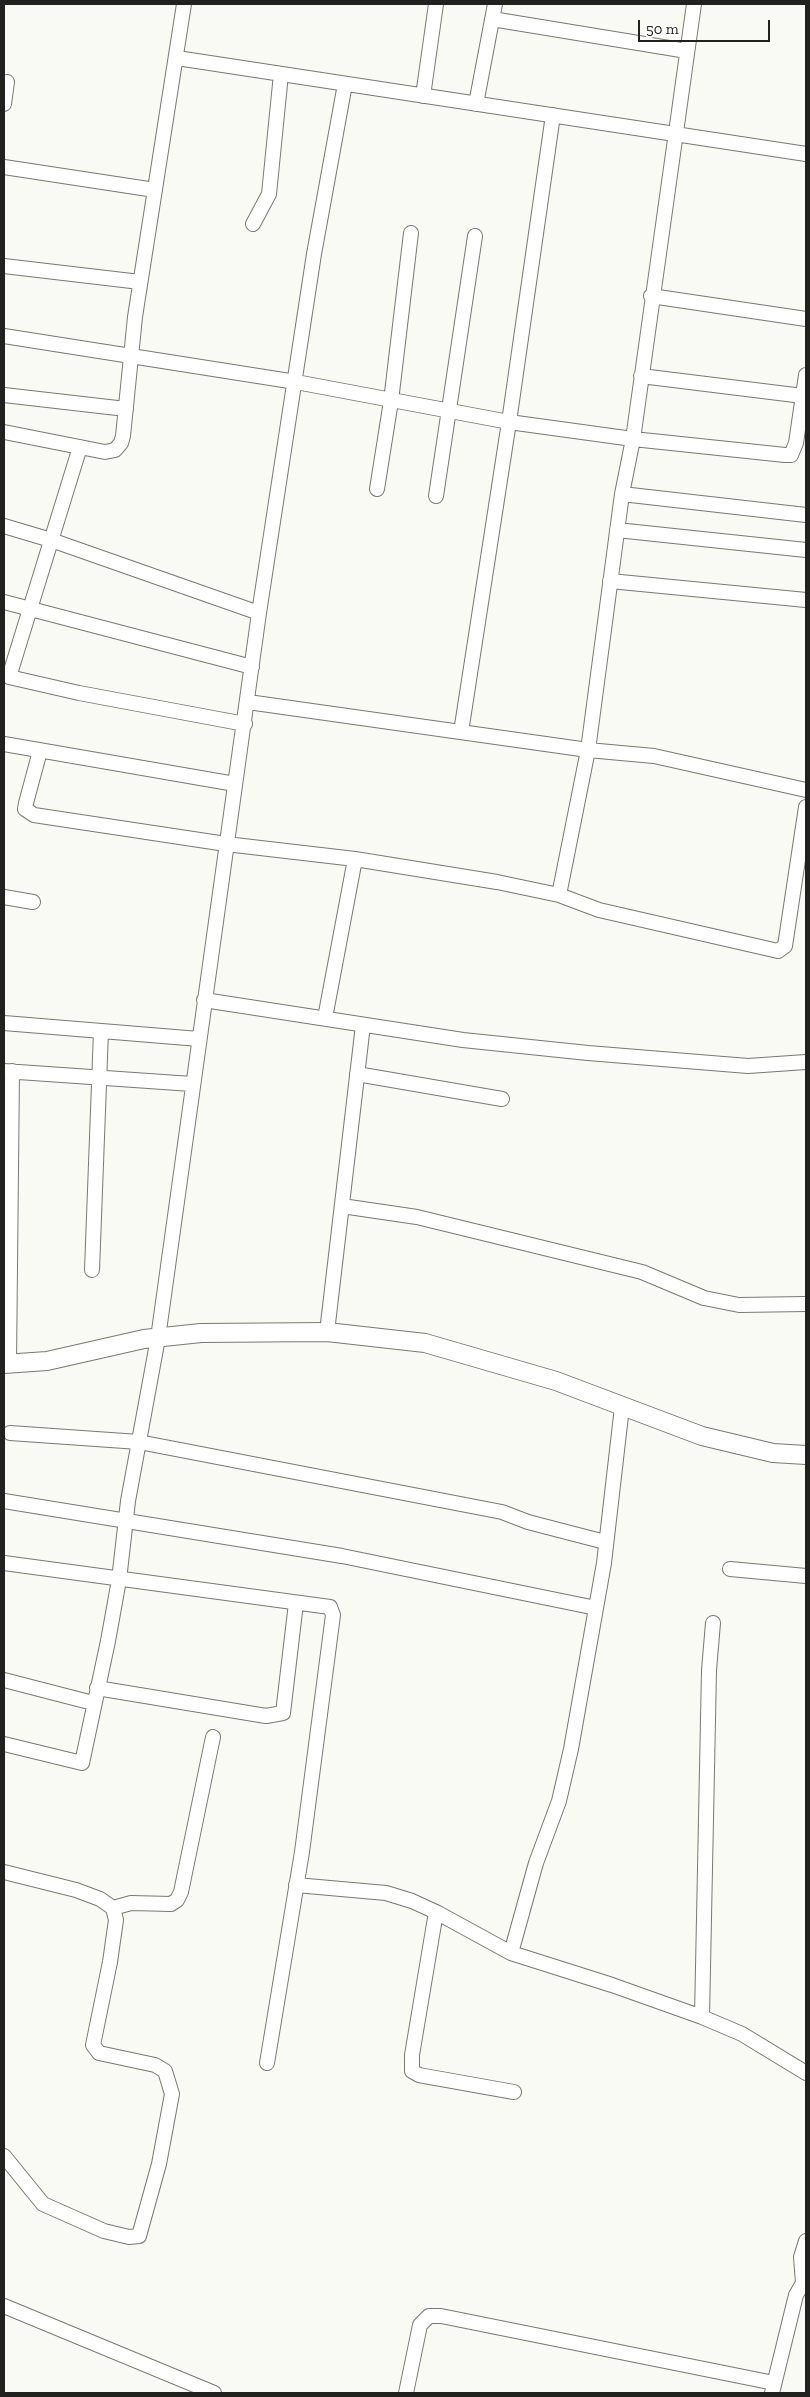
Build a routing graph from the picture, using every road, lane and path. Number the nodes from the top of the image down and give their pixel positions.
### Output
1 (184, 4) edge
2 (436, 4) edge
3 (495, 4) edge
4 (694, 4) edge
5 (492, 19) junction
6 (687, 51) junction
7 (176, 58) junction
8 (281, 74) junction
9 (7, 82) dead end
10 (345, 84) junction
11 (423, 96) junction
12 (4, 104) edge
13 (476, 104) junction
14 (553, 115) junction
15 (674, 134) junction
16 (806, 154) edge
17 (4, 168) edge
18 (155, 190) junction
19 (253, 224) dead end
20 (411, 232) dead end
21 (475, 236) dead end
22 (4, 266) edge
23 (140, 282) junction
24 (652, 296) junction
25 (806, 319) edge
26 (4, 336) edge
27 (130, 356) junction
28 (641, 376) junction
29 (806, 376) edge
30 (296, 382) junction
31 (4, 395) edge
32 (803, 396) junction
33 (391, 401) junction
34 (126, 409) junction
35 (449, 412) junction
36 (509, 422) junction
37 (4, 432) edge
38 (632, 439) junction
39 (80, 448) junction
40 (377, 489) dead end
41 (622, 494) junction
42 (436, 496) dead end
43 (806, 515) edge
44 (4, 526) edge
45 (617, 530) junction
46 (51, 540) junction
47 (806, 550) edge
48 (610, 580) junction
49 (806, 600) edge
50 (4, 602) edge
51 (30, 608) junction
52 (258, 613) junction
53 (252, 667) junction
54 (6, 677) edge
55 (248, 702) junction
56 (245, 724) junction
57 (461, 732) junction
58 (4, 744) edge
59 (588, 750) junction
60 (40, 751) junction
61 (235, 784) junction
62 (806, 790) edge
63 (806, 807) edge
64 (226, 844) junction
65 (355, 859) junction
66 (559, 895) junction
67 (4, 897) edge
68 (33, 902) dead end
69 (204, 1000) junction
70 (325, 1018) junction
71 (4, 1023) edge
72 (363, 1026) junction
73 (101, 1031) junction
74 (199, 1039) junction
75 (806, 1062) edge
76 (8, 1071) edge
77 (357, 1074) junction
78 (99, 1077) junction
79 (192, 1084) junction
80 (502, 1099) dead end
81 (342, 1206) junction
82 (92, 1270) dead end
83 (806, 1304) edge
84 (327, 1332) junction
85 (158, 1338) junction
86 (6, 1364) edge
87 (622, 1407) junction
88 (10, 1433) dead end
89 (139, 1442) junction
90 (806, 1455) edge
91 (4, 1501) edge
92 (126, 1520) junction
93 (605, 1542) junction
94 (4, 1563) edge
95 (730, 1568) dead end
96 (806, 1576) edge
97 (119, 1580) junction
98 (296, 1603) junction
99 (596, 1608) junction
100 (713, 1623) dead end
101 (4, 1680) edge
102 (97, 1688) junction
103 (93, 1703) junction
104 (213, 1737) dead end
105 (4, 1744) edge
106 (4, 1872) edge
107 (296, 1885) junction
108 (113, 1908) junction
109 (436, 1912) junction
110 (511, 1953) junction
111 (702, 2017) junction
112 (267, 2063) dead end
113 (806, 2073) edge
114 (514, 2092) dead end
115 (4, 2156) edge
116 (806, 2241) edge
117 (805, 2282) edge
118 (4, 2306) edge
119 (186, 2388) edge
120 (773, 2388) edge
121 (214, 2393) edge
122 (406, 2393) edge

1 - 7 street
2 - 11 street
3 - 5 street
4 - 6 street
5 - 6 street
5 - 13 street
6 - 15 street
7 - 8 street
7 - 18 street
8 - 10 street
8 - 19 street
9 - 12 street
10 - 11 street
10 - 30 street
11 - 13 street
13 - 14 street
14 - 15 street
14 - 36 street
15 - 16 street
15 - 24 street
17 - 18 street
18 - 23 street
20 - 33 street
21 - 35 street
22 - 23 street
23 - 27 street
24 - 25 street
24 - 28 street
26 - 27 street
27 - 30 street
27 - 34 street
28 - 32 street
28 - 38 street
29 - 32 street
30 - 33 street
30 - 52 street
31 - 34 street
32 - 38 street
33 - 35 street
33 - 40 street
34 - 39 street
35 - 36 street
35 - 42 street
36 - 38 street
36 - 57 street
37 - 39 street
38 - 41 street
39 - 46 street
41 - 43 street
41 - 45 street
44 - 46 street
45 - 47 street
45 - 48 street
46 - 51 street
46 - 52 street
48 - 49 street
48 - 59 street
50 - 51 street
51 - 53 street
51 - 54 street
52 - 53 street
53 - 55 street
54 - 56 street
55 - 56 street
55 - 57 street
56 - 61 street
57 - 59 street
58 - 60 street
59 - 62 street
59 - 66 street
60 - 61 street
60 - 64 street
61 - 64 street
63 - 66 street
64 - 65 street
64 - 69 street
65 - 66 street
65 - 70 street
67 - 68 street
69 - 70 street
69 - 74 street
70 - 72 street
71 - 73 street
72 - 75 street
72 - 77 street
73 - 74 street
73 - 78 street
74 - 79 street
76 - 78 street
76 - 86 street
77 - 80 street
77 - 81 street
78 - 79 street
78 - 82 street
79 - 85 street
81 - 83 street
81 - 84 street
84 - 85 street
84 - 87 street
85 - 86 street
85 - 89 street
87 - 90 street
87 - 93 street
88 - 89 street
89 - 92 street
89 - 93 street
91 - 92 street
92 - 97 street
92 - 99 street
93 - 99 street
94 - 97 street
95 - 96 street
97 - 98 street
97 - 102 street
98 - 102 street
98 - 107 street
99 - 110 street
100 - 111 street
101 - 103 street
102 - 103 street
103 - 105 street
104 - 108 street
106 - 108 street
107 - 109 street
107 - 112 street
108 - 115 street
109 - 110 street
109 - 114 street
110 - 111 street
111 - 113 street
116 - 117 street
117 - 120 street
118 - 119 street
119 - 121 street
120 - 122 street

